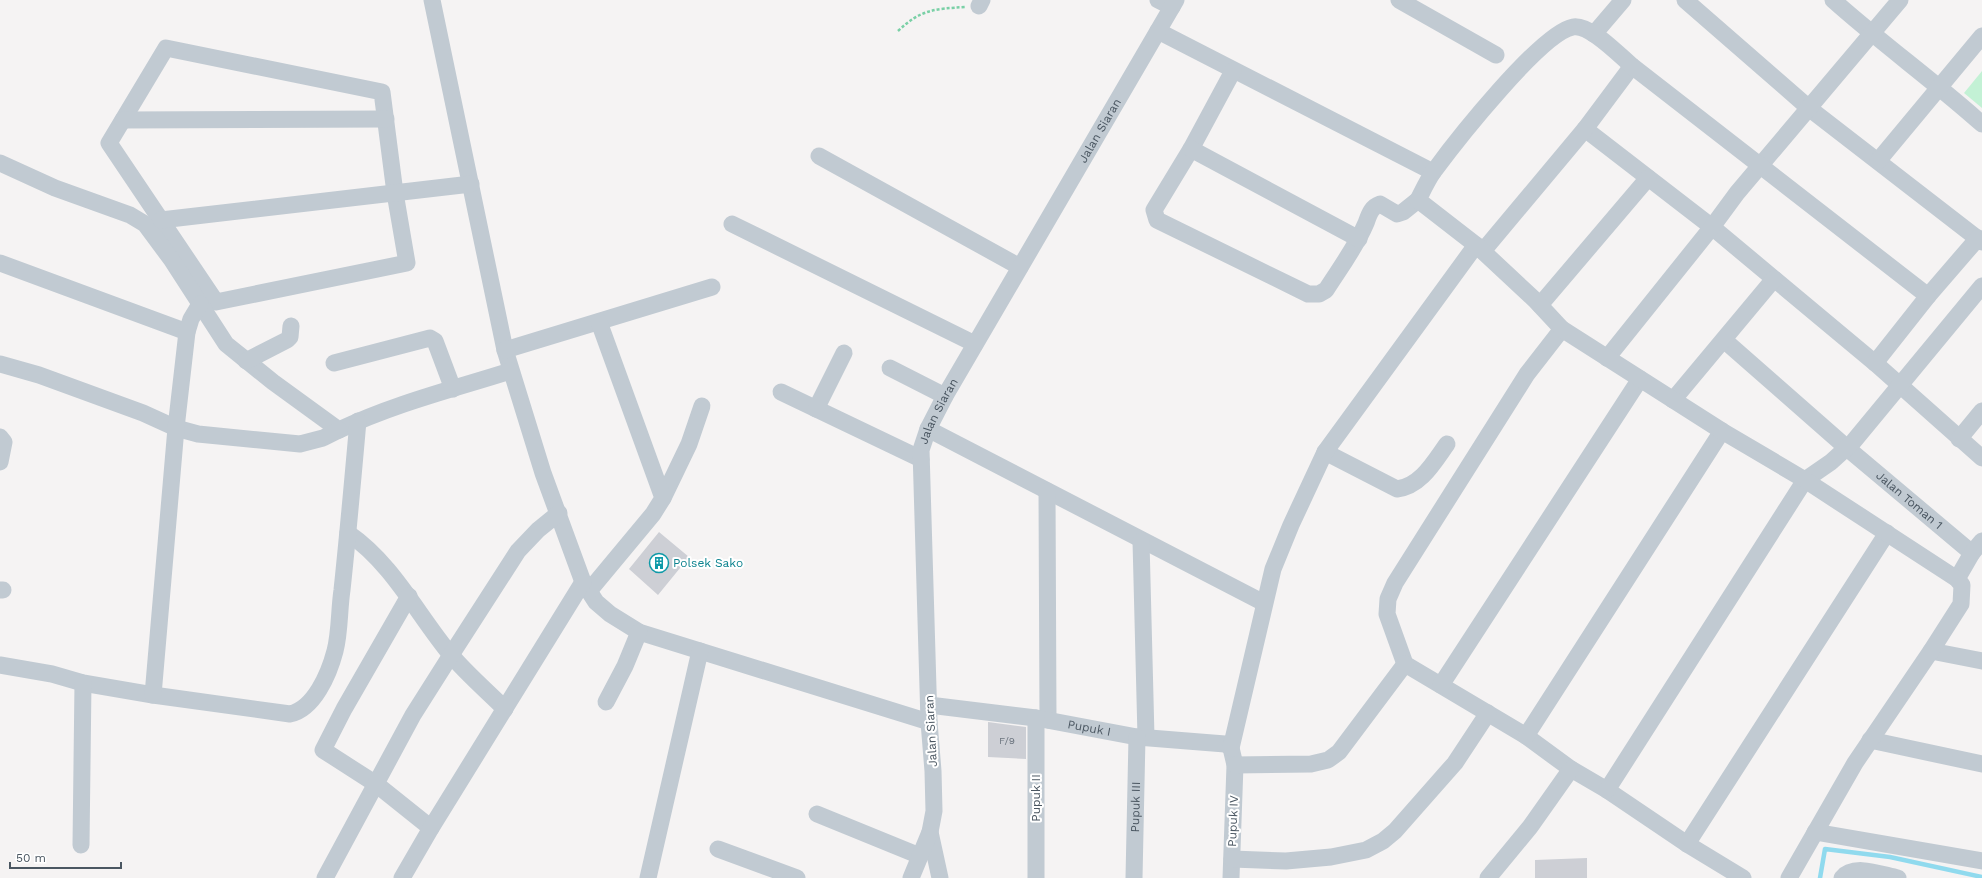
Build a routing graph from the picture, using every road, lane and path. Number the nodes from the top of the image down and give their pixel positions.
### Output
1 (432, 0) edge
2 (1399, 0) edge
3 (1623, 0) edge
4 (1685, 0) edge
5 (1833, 0) edge
6 (1900, 0) edge
7 (1168, 2) edge
8 (981, 3) edge
9 (898, 31) dead end
10 (1158, 32) junction
11 (1594, 34) junction
12 (1872, 34) junction
13 (1982, 36) edge
14 (1496, 55) dead end
15 (1632, 66) junction
16 (1233, 71) junction
17 (1939, 86) junction
18 (1810, 108) junction
19 (386, 119) junction
20 (123, 120) junction
21 (1982, 124) edge
22 (1585, 129) junction
23 (1190, 149) junction
24 (819, 156) dead end
25 (1878, 161) junction
26 (0, 164) edge
27 (1760, 165) junction
28 (1433, 172) junction
29 (1648, 178) junction
30 (471, 184) junction
31 (395, 193) junction
32 (1418, 200) junction
33 (161, 220) junction
34 (732, 224) dead end
35 (1712, 227) junction
36 (1359, 238) junction
37 (1980, 240) edge
38 (1480, 248) junction
39 (0, 263) edge
40 (1020, 267) junction
41 (1774, 279) junction
42 (1982, 286) edge
43 (712, 287) dead end
44 (1928, 296) junction
45 (200, 304) junction
46 (1540, 305) junction
47 (599, 322) junction
48 (291, 326) dead end
49 (1562, 329) junction
50 (187, 332) junction
51 (1724, 340) junction
52 (975, 344) junction
53 (505, 350) junction
54 (844, 353) dead end
55 (1607, 358) junction
56 (246, 361) junction
57 (334, 363) dead end
58 (1875, 363) junction
59 (0, 364) edge
60 (890, 368) dead end
61 (510, 371) junction
62 (1640, 379) junction
63 (1901, 385) junction
64 (453, 389) junction
65 (781, 392) dead end
66 (945, 396) junction
67 (1673, 400) junction
68 (702, 406) dead end
69 (816, 409) junction
70 (1982, 411) edge
71 (358, 421) junction
72 (176, 428) junction
73 (339, 430) junction
74 (928, 430) junction
75 (1722, 431) junction
76 (0, 437) edge
77 (1959, 439) junction
78 (1447, 444) dead end
79 (1847, 448) junction
80 (1325, 452) junction
81 (1982, 458) edge
82 (921, 459) junction
83 (0, 462) edge
84 (1805, 480) junction
85 (1047, 491) junction
86 (663, 498) junction
87 (559, 513) junction
88 (348, 533) junction
89 (1887, 533) junction
90 (1141, 541) junction
91 (1977, 547) edge
92 (1957, 579) junction
93 (586, 586) junction
94 (408, 596) junction
95 (1264, 603) junction
96 (639, 632) junction
97 (700, 651) junction
98 (1931, 651) junction
99 (451, 655) junction
100 (1982, 661) edge
101 (1405, 664) junction
102 (0, 665) edge
103 (82, 683) junction
104 (1441, 684) junction
105 (153, 696) junction
106 (606, 702) dead end
107 (929, 705) junction
108 (505, 709) junction
109 (1488, 714) junction
110 (1042, 719) junction
111 (929, 722) junction
112 (1526, 736) junction
113 (1141, 737) junction
114 (1870, 740) junction
115 (1232, 748) junction
116 (1982, 764) edge
117 (1235, 765) junction
118 (1571, 769) junction
119 (376, 784) junction
120 (1607, 790) junction
121 (817, 814) dead end
122 (431, 828) junction
123 (930, 832) junction
124 (1815, 832) junction
125 (1688, 844) junction
126 (81, 845) dead end
127 (718, 849) dead end
128 (920, 856) junction
129 (1232, 859) junction
130 (1982, 861) edge
131 (325, 878) edge
132 (402, 878) edge
133 (648, 878) edge
134 (797, 878) edge
135 (911, 878) edge
136 (940, 878) edge
137 (1036, 878) edge
138 (1134, 878) edge
139 (1231, 878) edge
140 (1488, 878) edge
141 (1743, 878) edge
142 (1789, 878) edge
143 (1842, 878) edge
144 (1898, 878) edge

1 - 30 street
2 - 14 street
3 - 11 street
4 - 18 street
5 - 12 street
6 - 12 street
7 - 10 street, Jalan Siaran
8 - 9 path
10 - 16 street
10 - 40 street, Jalan Siaran
11 - 15 street
11 - 28 street
12 - 17 street
12 - 18 street
13 - 17 street
15 - 22 street
15 - 27 street
16 - 23 street
16 - 28 street
17 - 21 street
17 - 25 street
18 - 25 street
18 - 27 street
19 - 20 street
19 - 20 street
19 - 31 street
20 - 33 street
22 - 29 street
22 - 38 street
23 - 36 street
23 - 36 street
24 - 40 street
25 - 37 street
26 - 45 street
27 - 35 street
27 - 44 street
28 - 32 street
29 - 35 street
29 - 46 street
30 - 31 street
30 - 53 street
31 - 33 street
31 - 33 street
32 - 36 street
32 - 38 street
34 - 52 street
35 - 41 street
35 - 55 street
37 - 44 street
38 - 46 street
38 - 80 street
39 - 50 street
40 - 52 street, Jalan Siaran
41 - 51 street
41 - 58 street
42 - 63 street
43 - 47 street
44 - 58 street
45 - 50 street
45 - 56 street
46 - 49 street
47 - 53 street
47 - 86 street
48 - 56 street
49 - 55 street
49 - 101 street
50 - 72 street
51 - 67 street
51 - 79 street, Jalan Toman 1
52 - 66 street, Jalan Siaran
53 - 61 street
54 - 69 street
55 - 62 street
56 - 73 street
57 - 64 street
58 - 63 street
59 - 72 street
60 - 66 street
61 - 64 street
61 - 87 street
62 - 67 street
62 - 104 street
63 - 77 street
63 - 79 street
64 - 71 street
65 - 69 street
66 - 74 street, Jalan Siaran
67 - 75 street
68 - 86 street
69 - 82 street
70 - 77 street
71 - 73 street
71 - 88 street
72 - 73 street
72 - 105 street
74 - 82 street, Jalan Siaran
74 - 85 street
75 - 84 street
75 - 112 street
76 - 83 street
77 - 81 street
78 - 80 street
79 - 84 street
79 - 91 street, Jalan Toman 1
80 - 95 street
82 - 107 street, Jalan Siaran
84 - 89 street
84 - 120 street
85 - 90 street
85 - 110 street, Pupuk II
86 - 93 street
87 - 93 street
87 - 99 street
88 - 94 street
88 - 105 street
89 - 92 street
89 - 125 street
90 - 95 street
90 - 113 street, Pupuk III
91 - 92 street
92 - 98 street
93 - 96 street
93 - 108 street
94 - 99 street
94 - 119 street
95 - 115 street
96 - 97 street
96 - 106 street
97 - 111 street
97 - 133 street
98 - 100 street
98 - 114 street
99 - 108 street
99 - 119 street
101 - 104 street
101 - 117 street
102 - 103 street
103 - 105 street
103 - 126 street
104 - 109 street
107 - 110 street, Pupuk I
107 - 111 street, Jalan Siaran
108 - 122 street
109 - 112 street
109 - 129 street
110 - 113 street, Pupuk I
110 - 137 street, Pupuk II
111 - 123 street, Jalan Siaran
112 - 118 street
113 - 115 street, Pupuk I
113 - 138 street, Pupuk III
114 - 116 street
114 - 124 street
115 - 117 street
117 - 129 street, Pupuk IV
118 - 120 street
118 - 140 street
119 - 122 street
119 - 131 street
120 - 125 street
121 - 128 street
122 - 132 street
123 - 128 street, Jalan Siaran
123 - 136 street
124 - 130 street
124 - 142 street
125 - 141 street
127 - 134 street
128 - 135 street, Jalan Siaran
129 - 139 street, Pupuk IV
143 - 144 street

